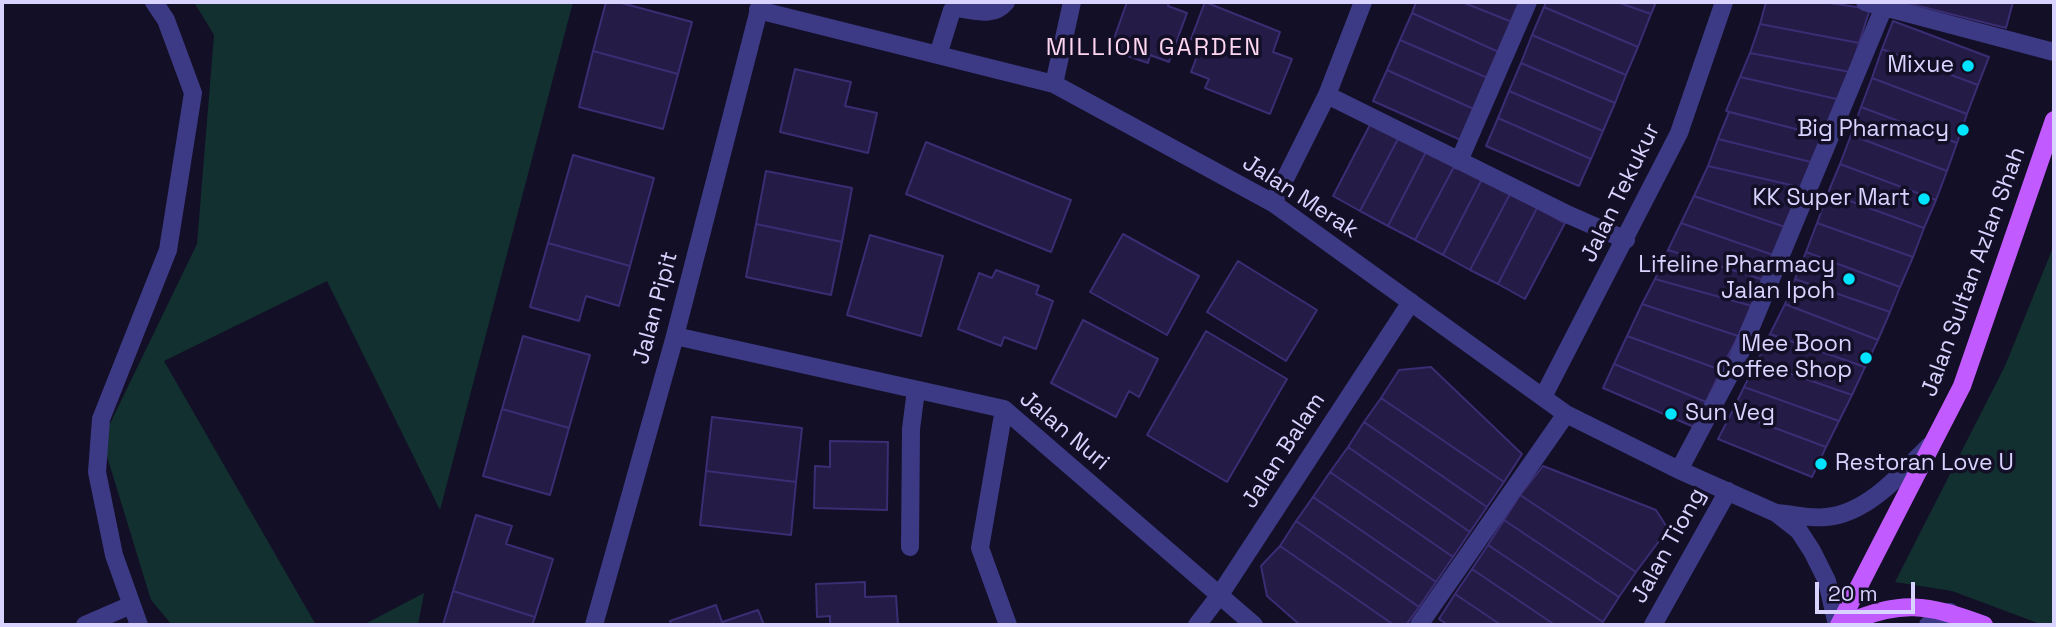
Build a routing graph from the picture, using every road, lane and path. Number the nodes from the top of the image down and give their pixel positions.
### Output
1 (154, 2) edge
2 (1006, 2) edge
3 (1072, 2) edge
4 (1363, 2) edge
5 (1528, 2) edge
6 (1724, 2) edge
7 (1865, 2) edge
8 (1885, 5) edge
9 (760, 6) edge
10 (2054, 52) edge
11 (938, 55) junction
12 (1054, 83) junction
13 (1327, 95) junction
14 (2054, 120) edge
15 (1459, 161) junction
16 (1273, 203) junction
17 (1626, 240) junction
18 (1411, 302) junction
19 (675, 336) junction
20 (916, 390) junction
21 (1543, 397) junction
22 (1004, 409) junction
23 (1566, 414) junction
24 (1936, 440) junction
25 (1679, 470) junction
26 (1727, 491) junction
27 (1776, 513) junction
28 (910, 547) dead end
29 (1219, 596) junction
30 (131, 605) junction
31 (1950, 612) junction
32 (85, 625) edge
33 (139, 625) edge
34 (594, 625) edge
35 (1008, 625) edge
36 (1196, 625) edge
37 (1254, 625) edge
38 (1419, 625) edge
39 (1653, 625) edge
40 (1840, 625) edge
41 (1928, 625) edge
42 (1984, 625) edge

1 - 30 street
2 - 11 street
3 - 12 street
4 - 13 street
5 - 15 street
6 - 17 street, Jalan Tekukur
7 - 8 street
8 - 10 street
8 - 25 street
9 - 11 street, Jalan Merak
9 - 19 street, Jalan Pipit
11 - 12 street, Jalan Merak
12 - 16 street, Jalan Merak
13 - 15 street
13 - 16 street
14 - 24 main road, Jalan Sultan Azlan Shah
15 - 17 street
16 - 18 street, Jalan Merak
17 - 21 street, Jalan Tekukur
18 - 21 street, Jalan Merak
18 - 29 street, Jalan Balam
19 - 20 street, Jalan Nuri
19 - 34 street, Jalan Pipit
20 - 22 street, Jalan Nuri
20 - 28 street
21 - 23 street, Jalan Merak
22 - 29 street, Jalan Nuri
22 - 35 street
23 - 25 street, Jalan Merak
23 - 38 street
24 - 27 street, Jalan Merak
24 - 40 main road, Jalan Sultan Azlan Shah
25 - 26 street, Jalan Merak
26 - 27 street, Jalan Merak
26 - 39 street, Jalan Tiong
27 - 40 street, Jalan Merak
29 - 36 street, Jalan Balam
29 - 37 street, Jalan Nuri
30 - 32 street
30 - 33 street
31 - 40 main road
31 - 41 street
31 - 42 main road

